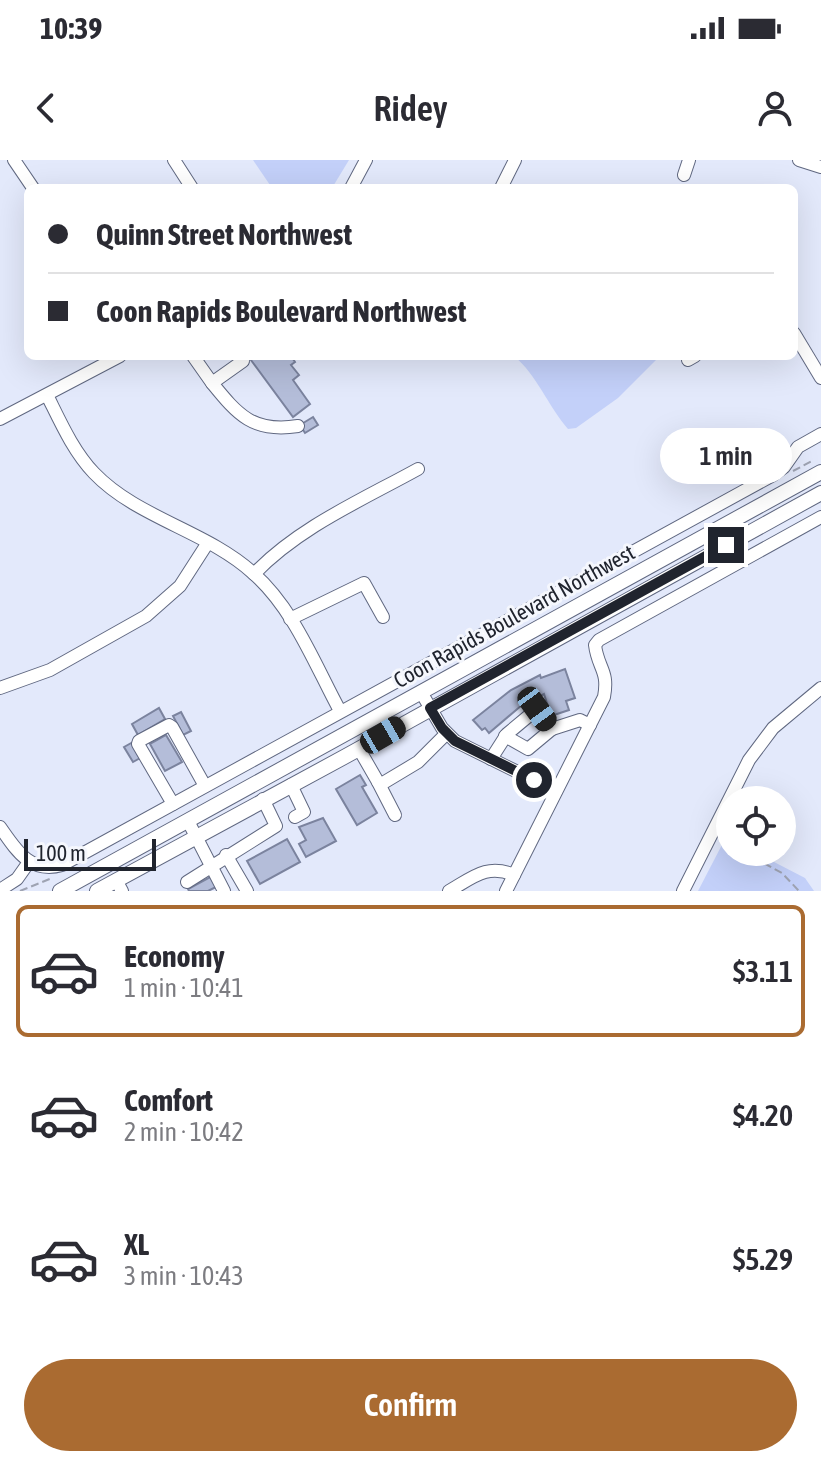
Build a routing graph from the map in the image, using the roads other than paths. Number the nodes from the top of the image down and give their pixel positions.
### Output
1 (14, 160) edge
2 (174, 160) edge
3 (366, 160) edge
4 (515, 160) edge
5 (689, 160) edge
6 (799, 160) edge
7 (821, 167) edge
8 (684, 175) dead end
9 (504, 183) edge
10 (30, 184) edge
11 (189, 184) edge
12 (353, 184) edge
13 (798, 340) edge
14 (113, 360) edge
15 (196, 360) edge
16 (243, 361) dead end
17 (821, 378) edge
18 (212, 383) junction
19 (47, 395) junction
20 (1, 416) edge
21 (298, 426) dead end
22 (819, 440) edge
23 (418, 469) dead end
24 (821, 472) edge
25 (821, 493) edge
26 (821, 517) edge
27 (207, 544) junction
28 (254, 574) junction
29 (383, 617) dead end
30 (290, 619) junction
31 (0, 688) edge
32 (821, 688) edge
33 (421, 692) junction
34 (430, 708) junction
35 (340, 711) junction
36 (590, 725) junction
37 (552, 729) junction
38 (446, 734) junction
39 (505, 736) junction
40 (359, 749) junction
41 (491, 759) junction
42 (378, 782) junction
43 (291, 785) junction
44 (205, 786) junction
45 (556, 791) junction
46 (263, 799) junction
47 (173, 804) junction
48 (395, 815) dead end
49 (295, 817) dead end
50 (188, 821) junction
51 (0, 827) edge
52 (196, 836) junction
53 (226, 855) junction
54 (29, 862) junction
55 (211, 865) junction
56 (514, 875) junction
57 (187, 882) dead end
58 (119, 886) edge
59 (0, 890) edge
60 (60, 891) edge
61 (97, 891) edge
62 (224, 891) edge
63 (247, 891) edge
64 (449, 891) edge
65 (506, 891) edge
66 (683, 891) edge

1 - 10 street
2 - 11 street
3 - 12 street
4 - 9 street
5 - 8 street
6 - 7 street
13 - 17 street
14 - 19 street
15 - 18 street
16 - 18 street
18 - 21 street
19 - 20 street
19 - 27 street
22 - 35 street
23 - 28 street
24 - 33 main road, Coon Rapids Boulevard Northwest
25 - 34 main road, Coon Rapids Boulevard Northwest
26 - 36 street
27 - 28 street
27 - 31 street
28 - 30 street
29 - 30 street
30 - 35 street
32 - 66 street
33 - 34 street
33 - 50 main road, Coon Rapids Boulevard Northwest
34 - 38 street
34 - 40 main road, Coon Rapids Boulevard Northwest
35 - 44 street
36 - 37 street
36 - 45 street
37 - 39 street
37 - 39 street
38 - 41 street
38 - 42 street
39 - 41 street
40 - 42 street
40 - 43 main road, Coon Rapids Boulevard Northwest
41 - 45 street
42 - 48 street
43 - 46 main road, Coon Rapids Boulevard Northwest
43 - 49 street
44 - 47 street
44 - 47 street
45 - 56 street
46 - 52 main road, Coon Rapids Boulevard Northwest
46 - 53 street
47 - 54 street
50 - 52 street
50 - 60 main road, Coon Rapids Boulevard Northwest
51 - 54 street
52 - 55 street
52 - 58 main road, Coon Rapids Boulevard Northwest
53 - 55 street
53 - 63 street
54 - 59 street
55 - 57 street
55 - 62 street
56 - 64 street
56 - 65 street
58 - 61 main road, Coon Rapids Boulevard Northwest

